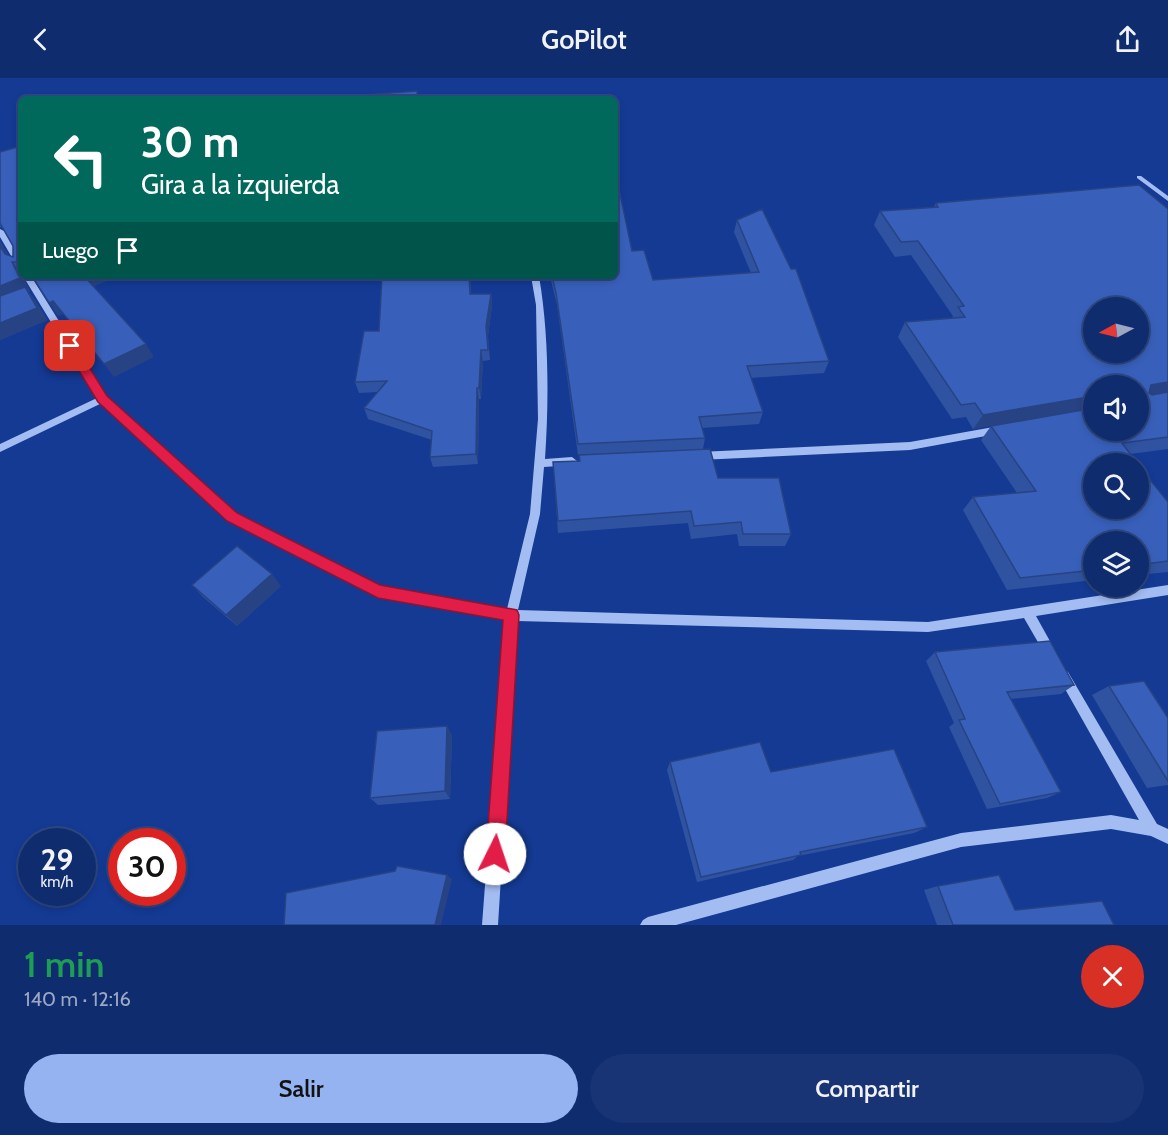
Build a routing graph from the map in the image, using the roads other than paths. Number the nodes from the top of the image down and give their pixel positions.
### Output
1 (1139, 177) dead end
2 (1168, 199) edge
3 (0, 231) edge
4 (18, 261) edge
5 (28, 279) edge
6 (536, 279) edge
7 (103, 399) junction
8 (1013, 427) edge
9 (0, 448) edge
10 (683, 456) edge
11 (587, 461) edge
12 (540, 463) junction
13 (1168, 590) edge
14 (1027, 612) junction
15 (511, 615) junction
16 (1152, 830) junction
17 (1168, 837) edge
18 (490, 925) edge
19 (648, 925) edge

1 - 2 street
3 - 4 street
5 - 7 street
6 - 12 street
7 - 9 street
7 - 15 street
8 - 10 street
11 - 12 street
12 - 15 street
13 - 14 street
14 - 15 street
14 - 16 street
15 - 18 street
16 - 17 street
16 - 19 street

